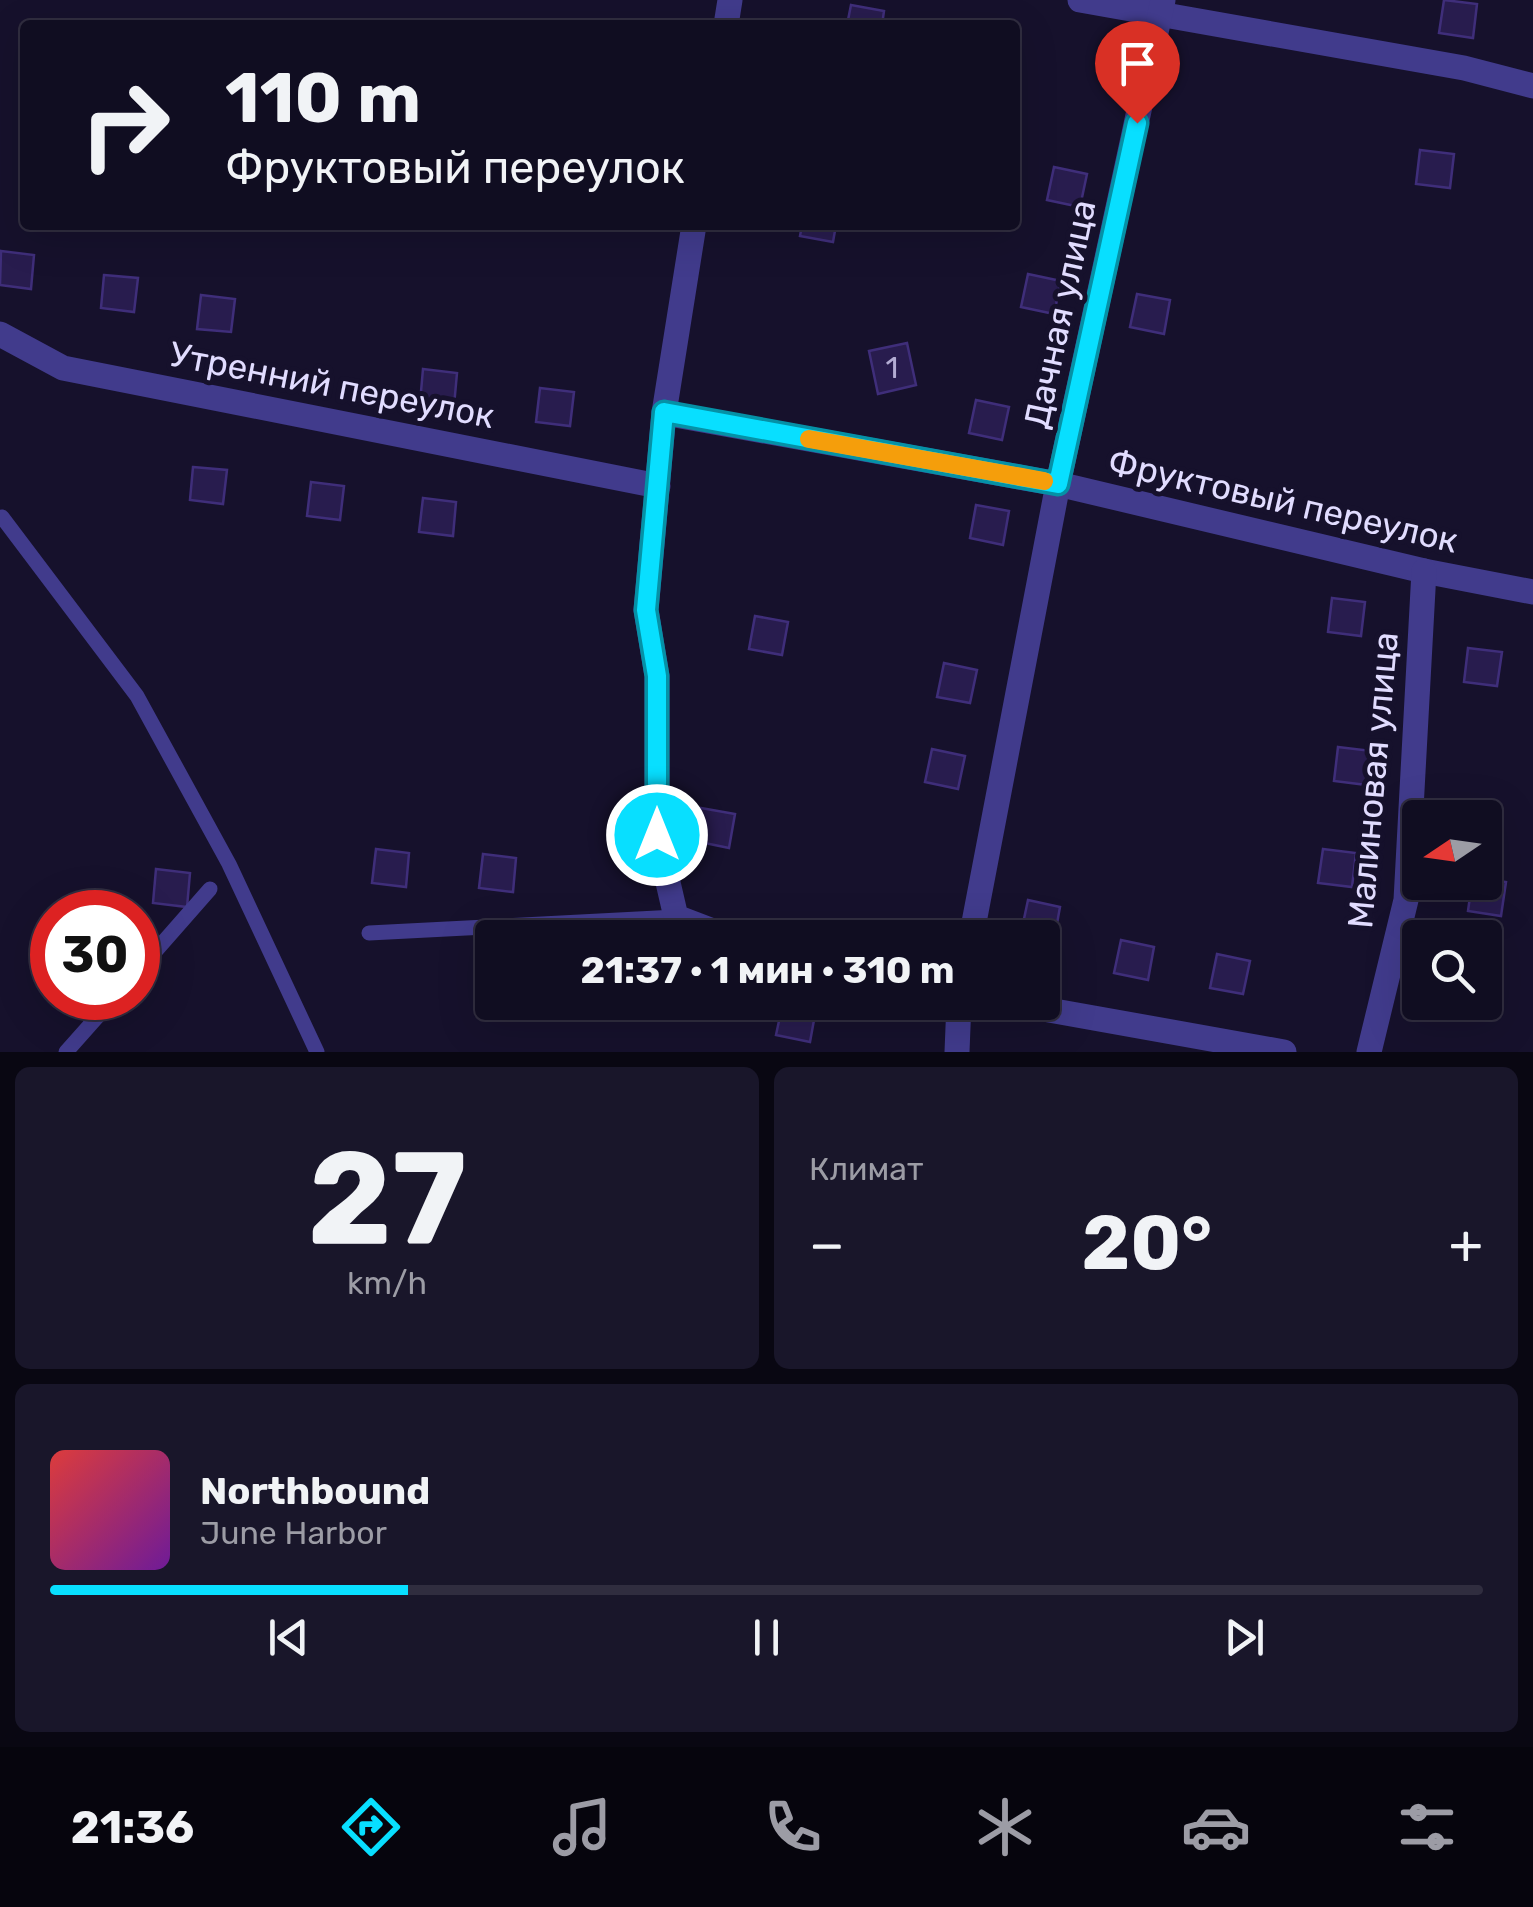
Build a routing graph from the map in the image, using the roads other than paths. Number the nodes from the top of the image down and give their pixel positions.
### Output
1 (1080, 0) edge
2 (1162, 7) edge
3 (1533, 86) edge
4 (693, 230) edge
5 (0, 334) edge
6 (664, 412) junction
7 (1058, 484) junction
8 (658, 486) junction
9 (2, 516) edge
10 (1424, 571) junction
11 (1533, 592) edge
12 (210, 888) dead end
13 (676, 917) junction
14 (684, 920) edge
15 (974, 920) edge
16 (369, 934) dead end
17 (160, 945) edge
18 (1060, 1012) edge
19 (94, 1020) edge
20 (958, 1020) edge
21 (66, 1052) edge
22 (317, 1052) edge
23 (957, 1052) edge
24 (1284, 1052) edge
25 (1369, 1052) edge

1 - 2 street
2 - 3 street
2 - 7 street, Дачная улица
4 - 6 street
5 - 8 street, Утренний переулок
6 - 7 street, Фруктовый переулок
6 - 8 street
7 - 10 street, Фруктовый переулок
7 - 15 street, Дачная улица
8 - 13 street
9 - 22 lane
10 - 11 street, Фруктовый переулок
10 - 25 street, Малиновая улица
12 - 17 lane
13 - 14 street
13 - 16 lane
18 - 24 street
19 - 21 lane
20 - 23 street

